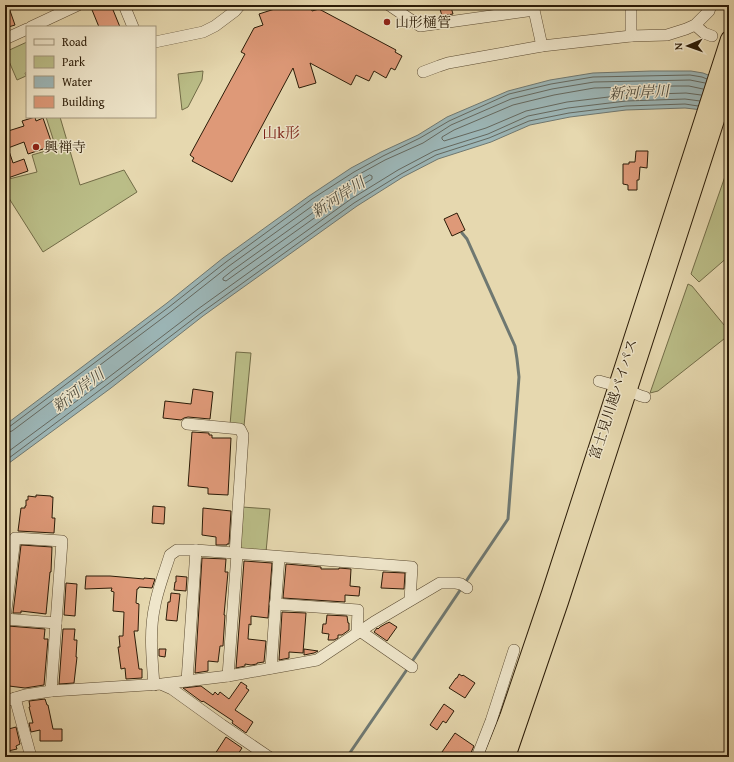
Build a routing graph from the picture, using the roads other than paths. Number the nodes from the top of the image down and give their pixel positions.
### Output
1 (78, 5) edge
2 (124, 5) edge
3 (240, 5) edge
4 (389, 5) edge
5 (632, 5) edge
6 (711, 5) edge
7 (534, 7) edge
8 (695, 25) junction
9 (33, 26) edge
10 (133, 26) edge
11 (26, 29) edge
12 (631, 36) junction
13 (712, 36) dead end
14 (5, 39) edge
15 (729, 39) edge
16 (156, 42) edge
17 (542, 46) junction
18 (423, 72) dead end
19 (729, 80) edge
20 (706, 132) junction
21 (599, 381) dead end
22 (623, 388) junction
23 (645, 397) dead end
24 (187, 424) dead end
25 (196, 550) junction
26 (236, 554) junction
27 (279, 557) junction
28 (464, 586) dead end
29 (410, 600) junction
30 (275, 604) junction
31 (5, 618) edge
32 (56, 623) junction
33 (359, 632) junction
34 (514, 650) dead end
35 (409, 665) dead end
36 (271, 668) junction
37 (228, 676) junction
38 (186, 682) junction
39 (158, 685) junction
40 (51, 691) junction
41 (10, 699) edge
42 (31, 757) edge
43 (269, 757) edge
44 (477, 757) edge
45 (492, 757) edge
46 (507, 757) edge

1 - 9 street
2 - 10 street
3 - 16 street
4 - 7 street
5 - 12 street
6 - 8 street
7 - 17 street
8 - 12 street
8 - 13 street
11 - 14 street
12 - 17 street
15 - 20 highway, 富士見川越バイパス
17 - 18 street
19 - 20 highway, 富士見川越バイパス
20 - 22 highway, 富士見川越バイパス
21 - 22 street
22 - 23 street
22 - 45 highway, 富士見川越バイパス
22 - 46 highway, 富士見川越バイパス
24 - 26 street
25 - 26 street
25 - 38 street
25 - 39 street
26 - 27 street
26 - 37 street
27 - 29 street
27 - 30 street
28 - 29 street
29 - 33 street
30 - 33 street
30 - 36 street
31 - 32 street
31 - 32 street
32 - 40 street
33 - 35 street
33 - 36 street
34 - 44 street
36 - 37 street
37 - 38 street
38 - 39 street
39 - 40 street
39 - 43 street
40 - 41 street
41 - 42 street

